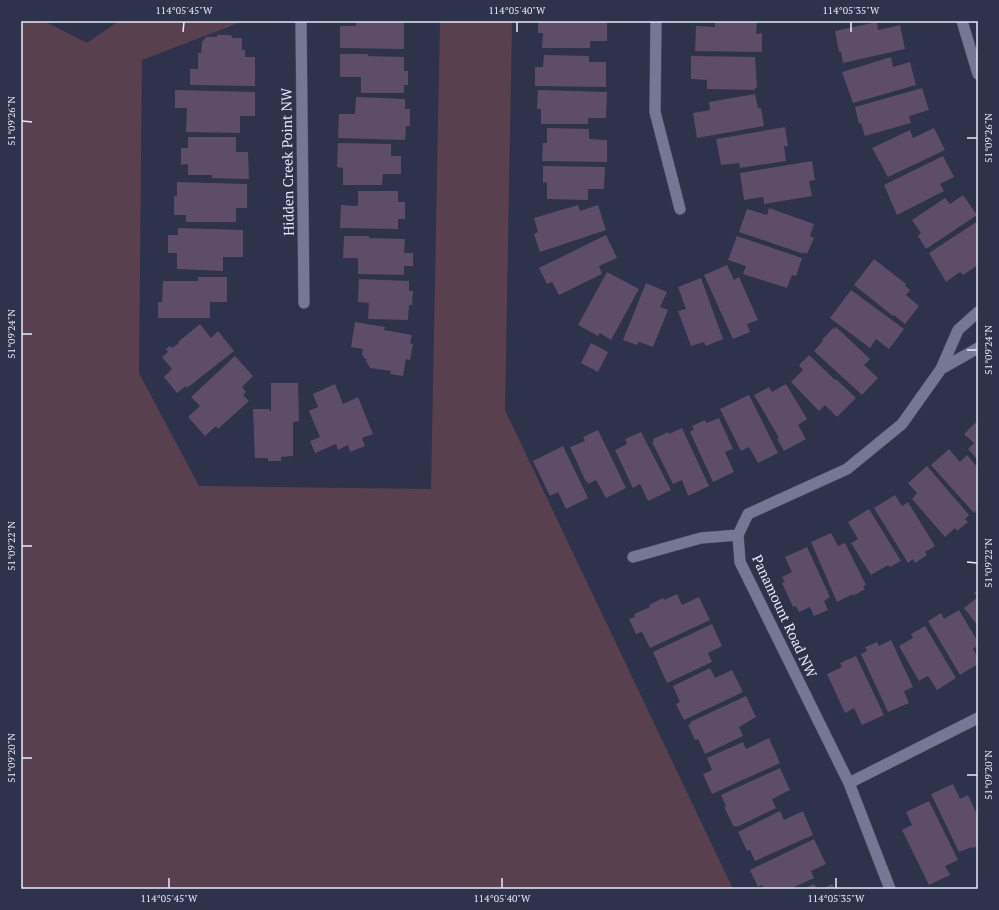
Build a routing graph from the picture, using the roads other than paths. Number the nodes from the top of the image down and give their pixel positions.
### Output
1 (301, 21) edge
2 (656, 21) edge
3 (962, 21) edge
4 (978, 74) edge
5 (680, 209) dead end
6 (304, 302) dead end
7 (978, 312) edge
8 (978, 348) edge
9 (941, 369) junction
10 (738, 535) junction
11 (633, 557) dead end
12 (978, 718) edge
13 (849, 783) junction
14 (890, 889) edge

1 - 6 street, Hidden Creek Point NW
2 - 5 street
3 - 4 street
7 - 9 street, Panamount Road NW
8 - 9 street, Panamount Road NW
9 - 10 street, Panamount Road NW
10 - 11 street
10 - 13 street, Panamount Road NW
12 - 13 street
13 - 14 street, Panamount Road NW

